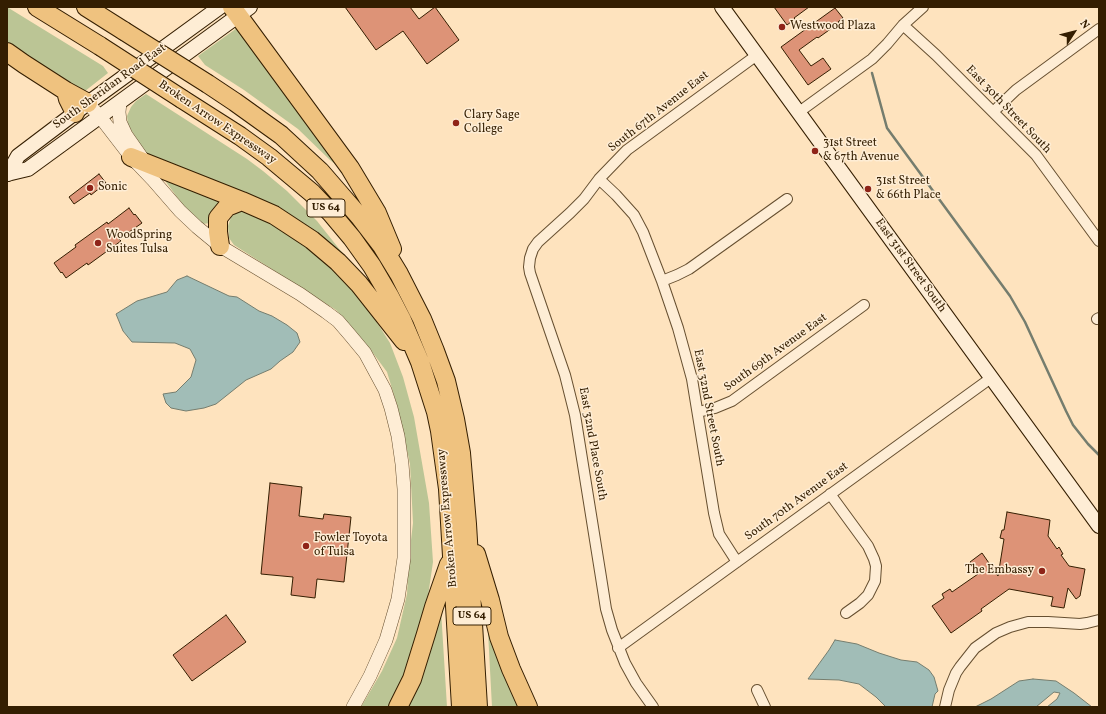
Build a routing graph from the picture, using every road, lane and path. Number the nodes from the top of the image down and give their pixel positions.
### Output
1 (37, 7) edge
2 (86, 7) edge
3 (220, 7) edge
4 (722, 7) edge
5 (923, 7) edge
6 (240, 10) edge
7 (903, 25) junction
8 (1099, 29) edge
9 (7, 52) edge
10 (757, 55) junction
11 (120, 102) junction
12 (81, 108) junction
13 (799, 112) junction
14 (993, 112) junction
15 (100, 117) junction
16 (139, 160) junction
17 (7, 174) edge
18 (599, 180) junction
19 (787, 199) dead end
20 (242, 201) junction
21 (1099, 241) edge
22 (220, 246) junction
23 (533, 249) joint
24 (662, 281) junction
25 (864, 305) dead end
26 (422, 319) junction
27 (420, 362) junction
28 (991, 378) junction
29 (698, 412) junction
30 (830, 494) junction
31 (467, 524) junction
32 (1099, 526) edge
33 (452, 556) junction
34 (737, 562) junction
35 (846, 613) dead end
36 (1099, 622) edge
37 (618, 648) junction
38 (757, 690) dead end
39 (353, 707) edge
40 (398, 707) edge
41 (461, 707) edge
42 (478, 707) edge
43 (528, 707) edge
44 (653, 707) edge
45 (765, 707) edge
46 (945, 707) edge

1 - 27 highway, Broken Arrow Expressway / US 64, bridge
2 - 26 highway, Broken Arrow Expressway / US 64, bridge
3 - 12 main road, South Sheridan Road East
4 - 10 main road, East 31st Street South
5 - 7 street
6 - 11 main road, South Sheridan Road East
6 - 26 highway
7 - 13 street
7 - 14 street, East 30th Street South
8 - 14 street
9 - 12 highway
10 - 13 main road, East 31st Street South
10 - 18 street, South 67th Avenue East
11 - 15 main road, South Sheridan Road East
11 - 16 street
12 - 15 street
12 - 17 main road, South Sheridan Road East
13 - 28 main road, East 31st Street South
14 - 21 street, East 30th Street South
15 - 16 street
15 - 17 main road, South Sheridan Road East
16 - 20 highway
16 - 22 street
18 - 23 street, South 67th Avenue East
18 - 24 street, East 32nd Street South
19 - 24 street
20 - 22 highway
20 - 27 highway
22 - 39 street
23 - 37 street, East 32nd Place South
24 - 29 street, East 32nd Street South
25 - 29 street, South 69th Avenue East
26 - 31 highway, Broken Arrow Expressway / US 64
27 - 33 highway, Broken Arrow Expressway / US 64
28 - 30 street, South 70th Avenue East
28 - 32 main road, East 31st Street South
29 - 34 street, East 32nd Street South
30 - 34 street, South 70th Avenue East
30 - 35 street
31 - 42 highway, Broken Arrow Expressway / US 64
31 - 43 highway
33 - 40 highway
33 - 41 highway, Broken Arrow Expressway / US 64
34 - 37 street, South 70th Avenue East
36 - 46 street
37 - 44 street, East 32nd Place South
38 - 45 street

